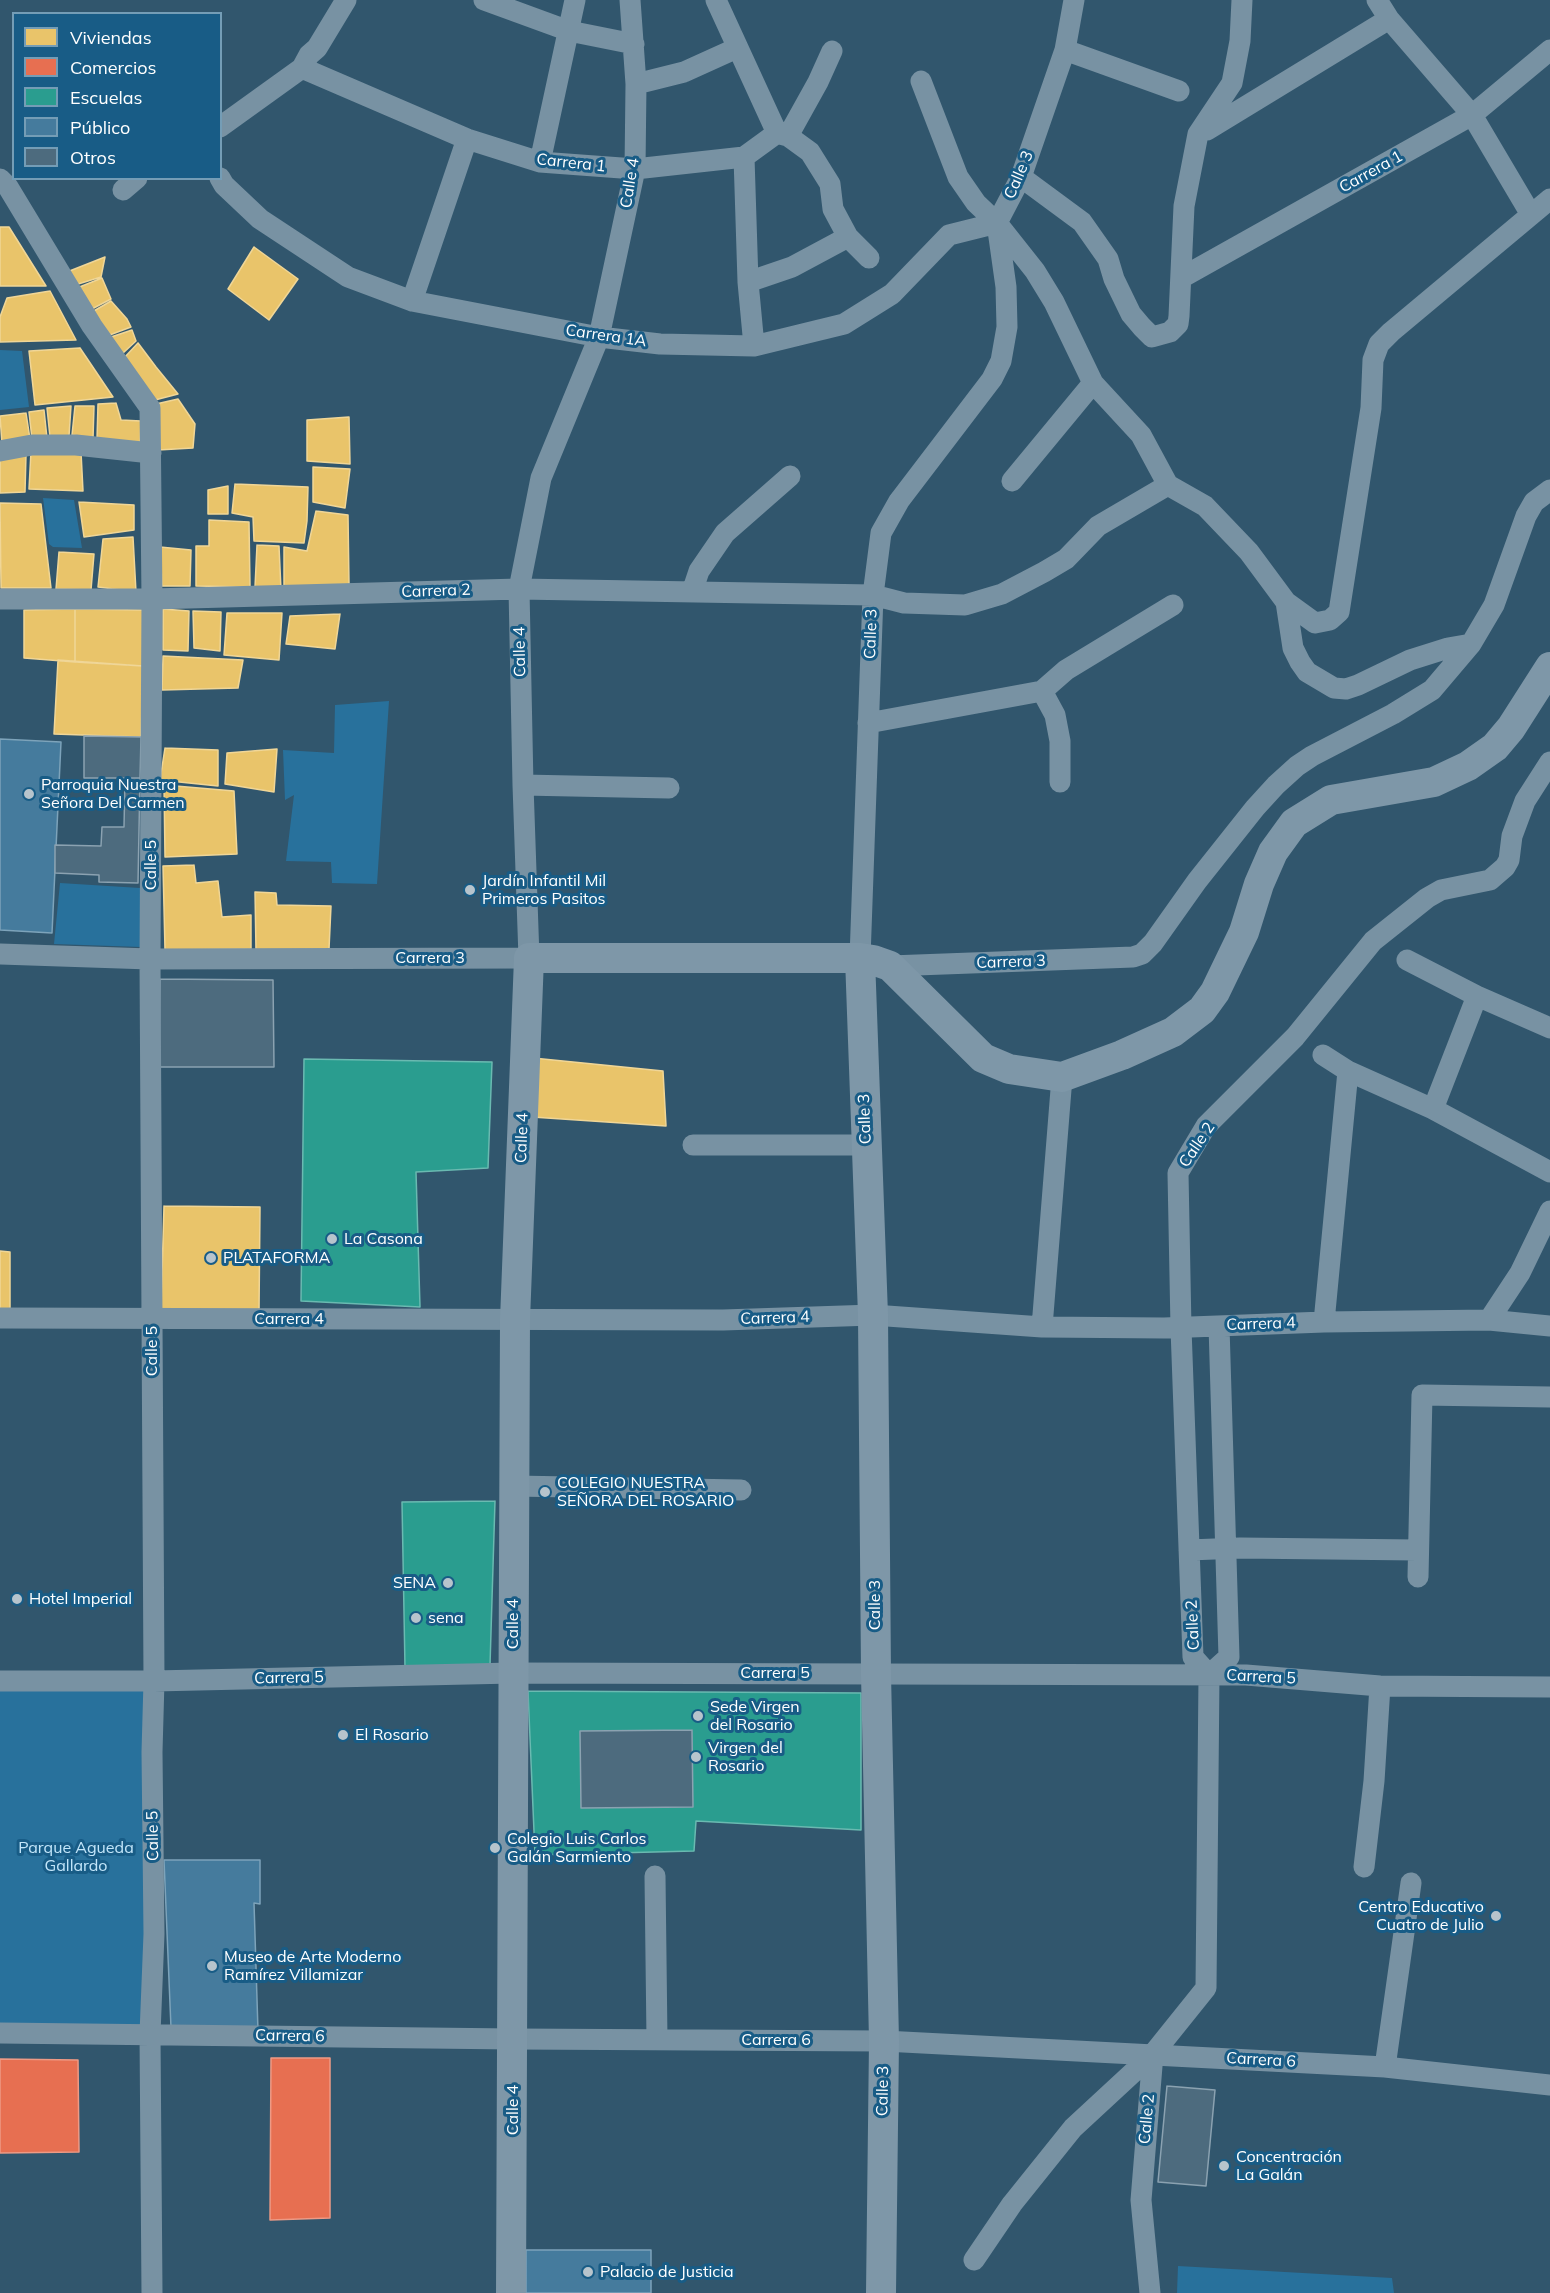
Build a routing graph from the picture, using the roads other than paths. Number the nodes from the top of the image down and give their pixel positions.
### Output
1 (346, 0) edge
2 (484, 0) edge
3 (575, 0) edge
4 (630, 0) edge
5 (716, 0) edge
6 (1074, 0) edge
7 (1242, 0) edge
8 (1377, 0) edge
9 (1389, 19) junction
10 (569, 31) junction
11 (634, 44) junction
12 (737, 48) junction
13 (1065, 50) junction
14 (1550, 50) edge
15 (832, 51) dead end
16 (302, 68) junction
17 (921, 81) dead end
18 (636, 84) junction
19 (1179, 91) dead end
20 (1472, 116) junction
21 (222, 126) edge
22 (782, 135) junction
23 (1198, 135) junction
24 (466, 139) junction
25 (744, 157) junction
26 (540, 162) junction
27 (635, 169) junction
28 (1021, 177) junction
29 (0, 179) edge
30 (221, 180) edge
31 (1550, 199) edge
32 (1530, 213) junction
33 (997, 224) junction
34 (848, 237) junction
35 (869, 258) dead end
36 (1181, 278) junction
37 (748, 282) junction
38 (412, 301) junction
39 (598, 337) junction
40 (754, 346) junction
41 (1093, 383) junction
42 (0, 450) edge
43 (151, 453) junction
44 (790, 476) dead end
45 (1012, 481) dead end
46 (1168, 485) junction
47 (1550, 490) edge
48 (519, 589) junction
49 (692, 592) junction
50 (873, 595) junction
51 (0, 599) edge
52 (152, 599) junction
53 (1287, 602) junction
54 (1173, 605) dead end
55 (1472, 644) junction
56 (1550, 667) edge
57 (1042, 691) junction
58 (868, 723) junction
59 (1550, 762) edge
60 (1060, 782) dead end
61 (523, 785) junction
62 (669, 788) dead end
63 (0, 954) edge
64 (529, 958) junction
65 (860, 958) junction
66 (150, 959) junction
67 (1407, 960) dead end
68 (890, 966) junction
69 (1477, 996) junction
70 (1550, 1028) edge
71 (1323, 1055) dead end
72 (1348, 1071) junction
73 (1062, 1077) junction
74 (1434, 1108) junction
75 (693, 1145) dead end
76 (866, 1145) junction
77 (1550, 1172) edge
78 (1550, 1211) edge
79 (873, 1315) junction
80 (0, 1318) edge
81 (151, 1319) junction
82 (516, 1320) junction
83 (1489, 1320) junction
84 (1324, 1322) junction
85 (1219, 1326) junction
86 (1550, 1326) edge
87 (1042, 1327) junction
88 (1181, 1328) junction
89 (1550, 1397) edge
90 (514, 1486) junction
91 (741, 1490) dead end
92 (1226, 1548) junction
93 (1189, 1550) junction
94 (1417, 1550) junction
95 (1418, 1577) dead end
96 (513, 1673) junction
97 (876, 1674) junction
98 (1209, 1675) junction
99 (0, 1681) edge
100 (154, 1681) junction
101 (1380, 1686) junction
102 (1550, 1687) edge
103 (1364, 1867) dead end
104 (655, 1876) dead end
105 (1411, 1883) dead end
106 (0, 2033) edge
107 (150, 2034) junction
108 (513, 2039) junction
109 (657, 2040) junction
110 (884, 2041) junction
111 (1152, 2054) junction
112 (1385, 2067) junction
113 (1550, 2085) edge
114 (974, 2260) dead end
115 (152, 2293) edge
116 (511, 2293) edge
117 (881, 2293) edge
118 (1150, 2293) edge

1 - 16 street
2 - 10 street
3 - 10 street
4 - 11 street, Calle 4
5 - 12 street
6 - 13 street, Calle 3
7 - 23 street
8 - 9 street
9 - 20 street
9 - 23 street
10 - 11 street
10 - 26 street
11 - 18 street, Calle 4
12 - 18 street
12 - 22 street
13 - 19 street
13 - 28 street, Calle 3
14 - 20 street, Carrera 1
15 - 22 street, Carrera 1
16 - 21 street
16 - 24 street, Carrera 1
17 - 33 street
18 - 27 street, Calle 4
20 - 32 street
20 - 36 street, Carrera 1
22 - 25 street, Carrera 1
22 - 34 street
23 - 36 street
24 - 26 street, Carrera 1
24 - 38 street
25 - 27 street, Carrera 1
25 - 37 street
26 - 27 street, Carrera 1
27 - 39 street, Calle 4
28 - 33 street, Calle 3
28 - 36 street
29 - 43 street, Calle 5
30 - 38 street, Carrera 1A
31 - 32 street
32 - 53 street
33 - 40 street, Carrera 1A
33 - 41 street
33 - 50 street, Calle 3
34 - 35 street
34 - 37 street
37 - 40 street
38 - 39 street, Carrera 1A
39 - 40 street, Carrera 1A
39 - 48 street, Calle 4
41 - 45 street
41 - 46 street
42 - 43 street
43 - 52 street, Calle 5
44 - 49 street
46 - 50 street, Carrera 2
46 - 53 street
47 - 55 street
48 - 49 street, Carrera 2
48 - 52 street, Carrera 2
48 - 61 street, Calle 4
49 - 50 street, Carrera 2
50 - 58 street, Calle 3
51 - 52 street, Carrera 2
52 - 66 street, Calle 5
53 - 55 street
54 - 57 street
55 - 68 street, Carrera 3
56 - 73 main road
57 - 58 street
57 - 60 street
58 - 65 street, Calle 3
59 - 88 street, Calle 2
61 - 62 street
61 - 64 street, Calle 4
63 - 66 street, Carrera 3
64 - 65 main road, Carrera 3
64 - 66 street, Carrera 3
64 - 82 main road, Calle 4
65 - 68 main road, Carrera 3
65 - 76 main road, Calle 3
66 - 81 street, Calle 5
67 - 69 street
68 - 73 main road
69 - 70 street
69 - 74 street
71 - 72 street
72 - 74 street
72 - 84 street
73 - 87 street
74 - 77 street
75 - 76 street
76 - 79 main road, Calle 3
78 - 83 street
79 - 82 street, Carrera 4
79 - 87 street, Carrera 4
79 - 97 main road, Calle 3
80 - 81 street, Carrera 4
81 - 82 street, Carrera 4
81 - 100 street, Calle 5
82 - 90 main road, Calle 4
83 - 84 street, Carrera 4
83 - 86 street, Carrera 4
84 - 85 street, Carrera 4
85 - 88 street, Carrera 4
85 - 92 street, Calle 2
87 - 88 street, Carrera 4
88 - 93 street, Calle 2
89 - 94 street
90 - 91 street
90 - 96 main road, Calle 4
92 - 93 street
92 - 94 street
92 - 98 street, Calle 2
93 - 98 street, Calle 2
94 - 95 street
96 - 97 street, Carrera 5
96 - 100 street, Carrera 5
96 - 108 main road, Calle 4
97 - 98 street, Carrera 5
97 - 110 main road, Calle 3
98 - 101 street, Carrera 5
98 - 111 street
99 - 100 street, Carrera 5
100 - 107 street, Calle 5
101 - 102 street, Carrera 5
101 - 103 street
104 - 109 street
105 - 112 street
106 - 107 street, Carrera 6
107 - 108 street, Carrera 6
107 - 115 street, Calle 5
108 - 109 street, Carrera 6
108 - 116 main road, Calle 4
109 - 110 street, Carrera 6
110 - 111 street, Carrera 6
110 - 117 main road, Calle 3
111 - 112 street, Carrera 6
111 - 114 street
111 - 118 street, Calle 2
112 - 113 street, Carrera 6

